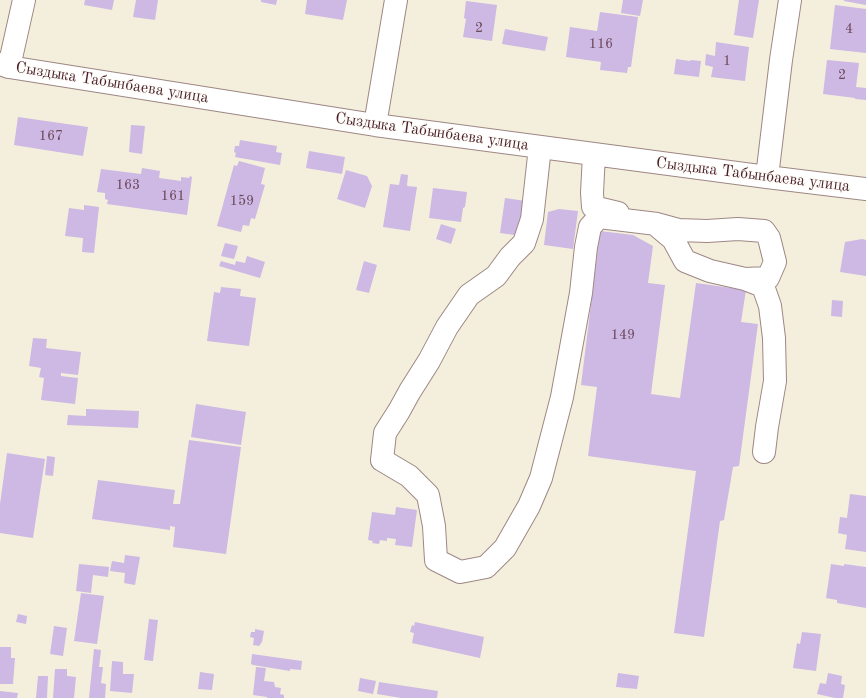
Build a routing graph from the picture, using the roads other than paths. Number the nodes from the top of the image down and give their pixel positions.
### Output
1 (24, 0) edge
2 (396, 0) edge
3 (790, 0) edge
4 (4, 65) edge
5 (375, 125) junction
6 (540, 147) junction
7 (594, 154) junction
8 (767, 177) junction
9 (866, 189) edge
10 (657, 224) junction
11 (745, 278) junction
12 (764, 452) dead end

1 - 4 street
2 - 5 street
3 - 8 street
4 - 5 street, Сыздыка Табынбаева улица
5 - 6 street, Сыздыка Табынбаева улица
6 - 7 street, Сыздыка Табынбаева улица
6 - 10 street
7 - 8 street, Сыздыка Табынбаева улица
7 - 10 street
8 - 9 street, Сыздыка Табынбаева улица
10 - 11 street
10 - 11 street
11 - 12 street

